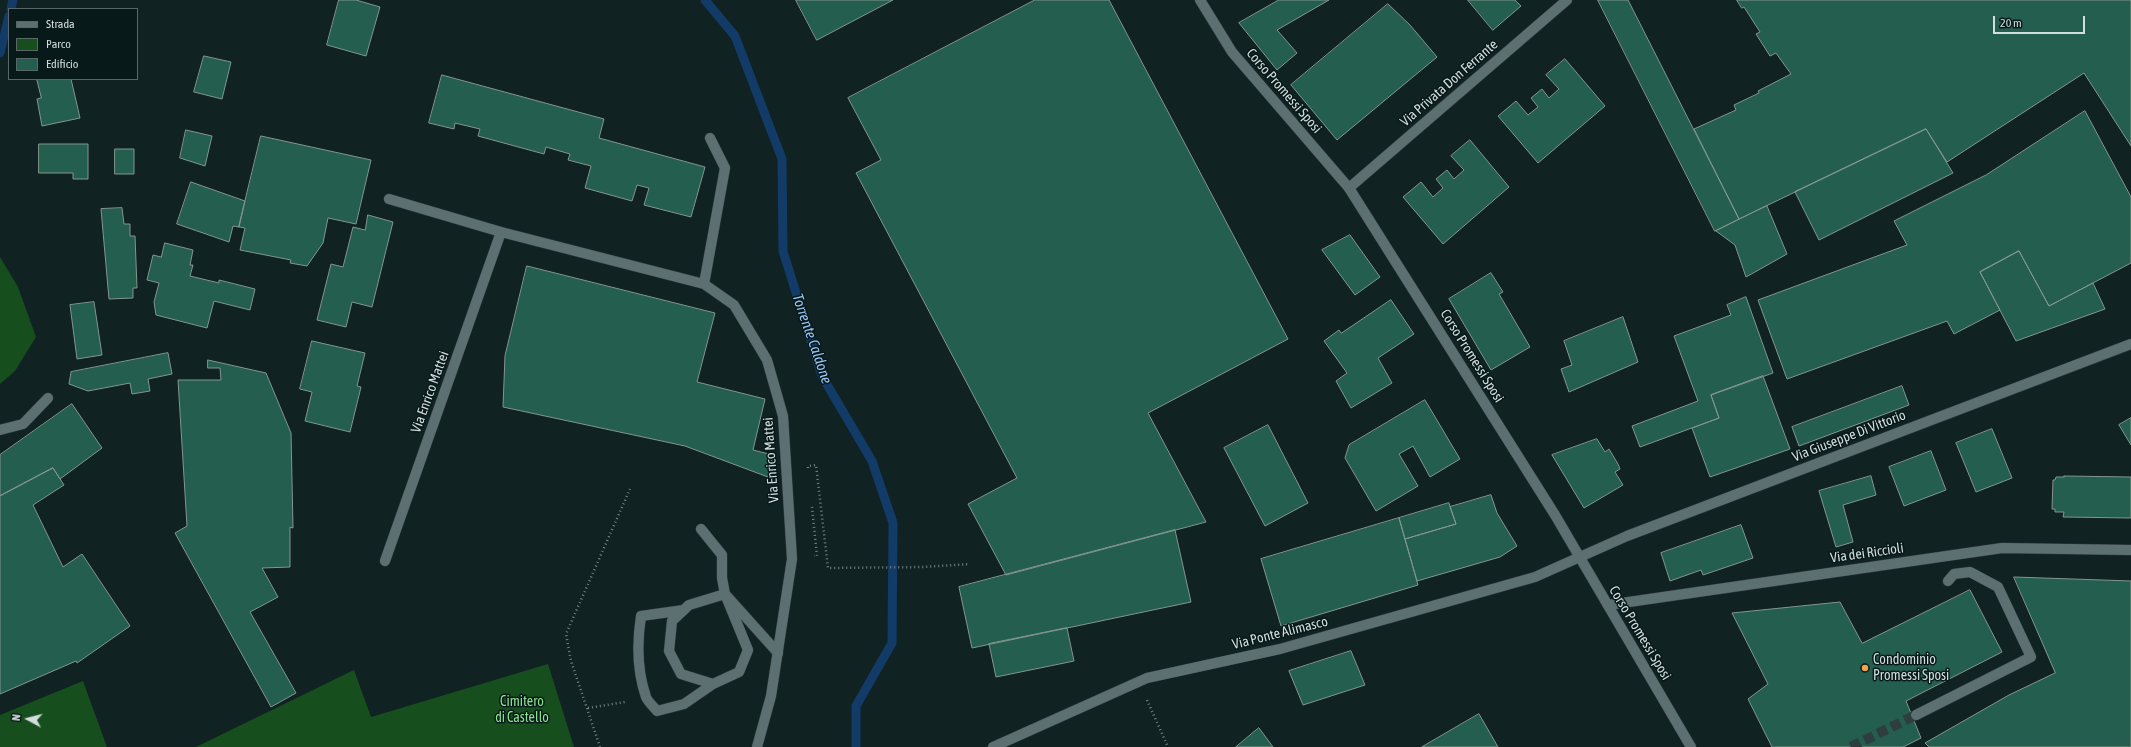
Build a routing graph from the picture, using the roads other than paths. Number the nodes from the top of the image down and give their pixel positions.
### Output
1 (1200, 0) edge
2 (1567, 0) edge
3 (710, 138) dead end
4 (1349, 188) junction
5 (389, 199) dead end
6 (502, 232) junction
7 (704, 284) junction
8 (2131, 344) edge
9 (48, 398) dead end
10 (0, 430) edge
11 (701, 529) dead end
12 (2131, 550) edge
13 (1579, 558) junction
14 (385, 561) dead end
15 (1948, 581) dead end
16 (725, 594) junction
17 (1608, 605) junction
18 (684, 610) junction
19 (778, 654) junction
20 (713, 684) junction
21 (1916, 714) tunnel mouth
22 (757, 747) edge
23 (993, 747) edge
24 (1691, 747) edge

1 - 4 street, Corso Promessi Sposi
2 - 4 street, Via Privata Don Ferrante
3 - 7 street
4 - 13 street, Corso Promessi Sposi
5 - 6 street, Via Enrico Mattei
6 - 7 street, Via Enrico Mattei
6 - 14 street, Via Enrico Mattei
7 - 19 street, Via Enrico Mattei
8 - 13 street, Via Giuseppe Di Vittorio
9 - 10 street
11 - 16 street
12 - 17 street, Via dei Riccioli
13 - 17 street, Corso Promessi Sposi
13 - 23 street, Via Ponte Alimasco
15 - 21 street
16 - 18 street
16 - 19 street
16 - 20 street
17 - 24 street, Corso Promessi Sposi
18 - 20 street
18 - 20 street
19 - 22 street, Via Enrico Mattei

